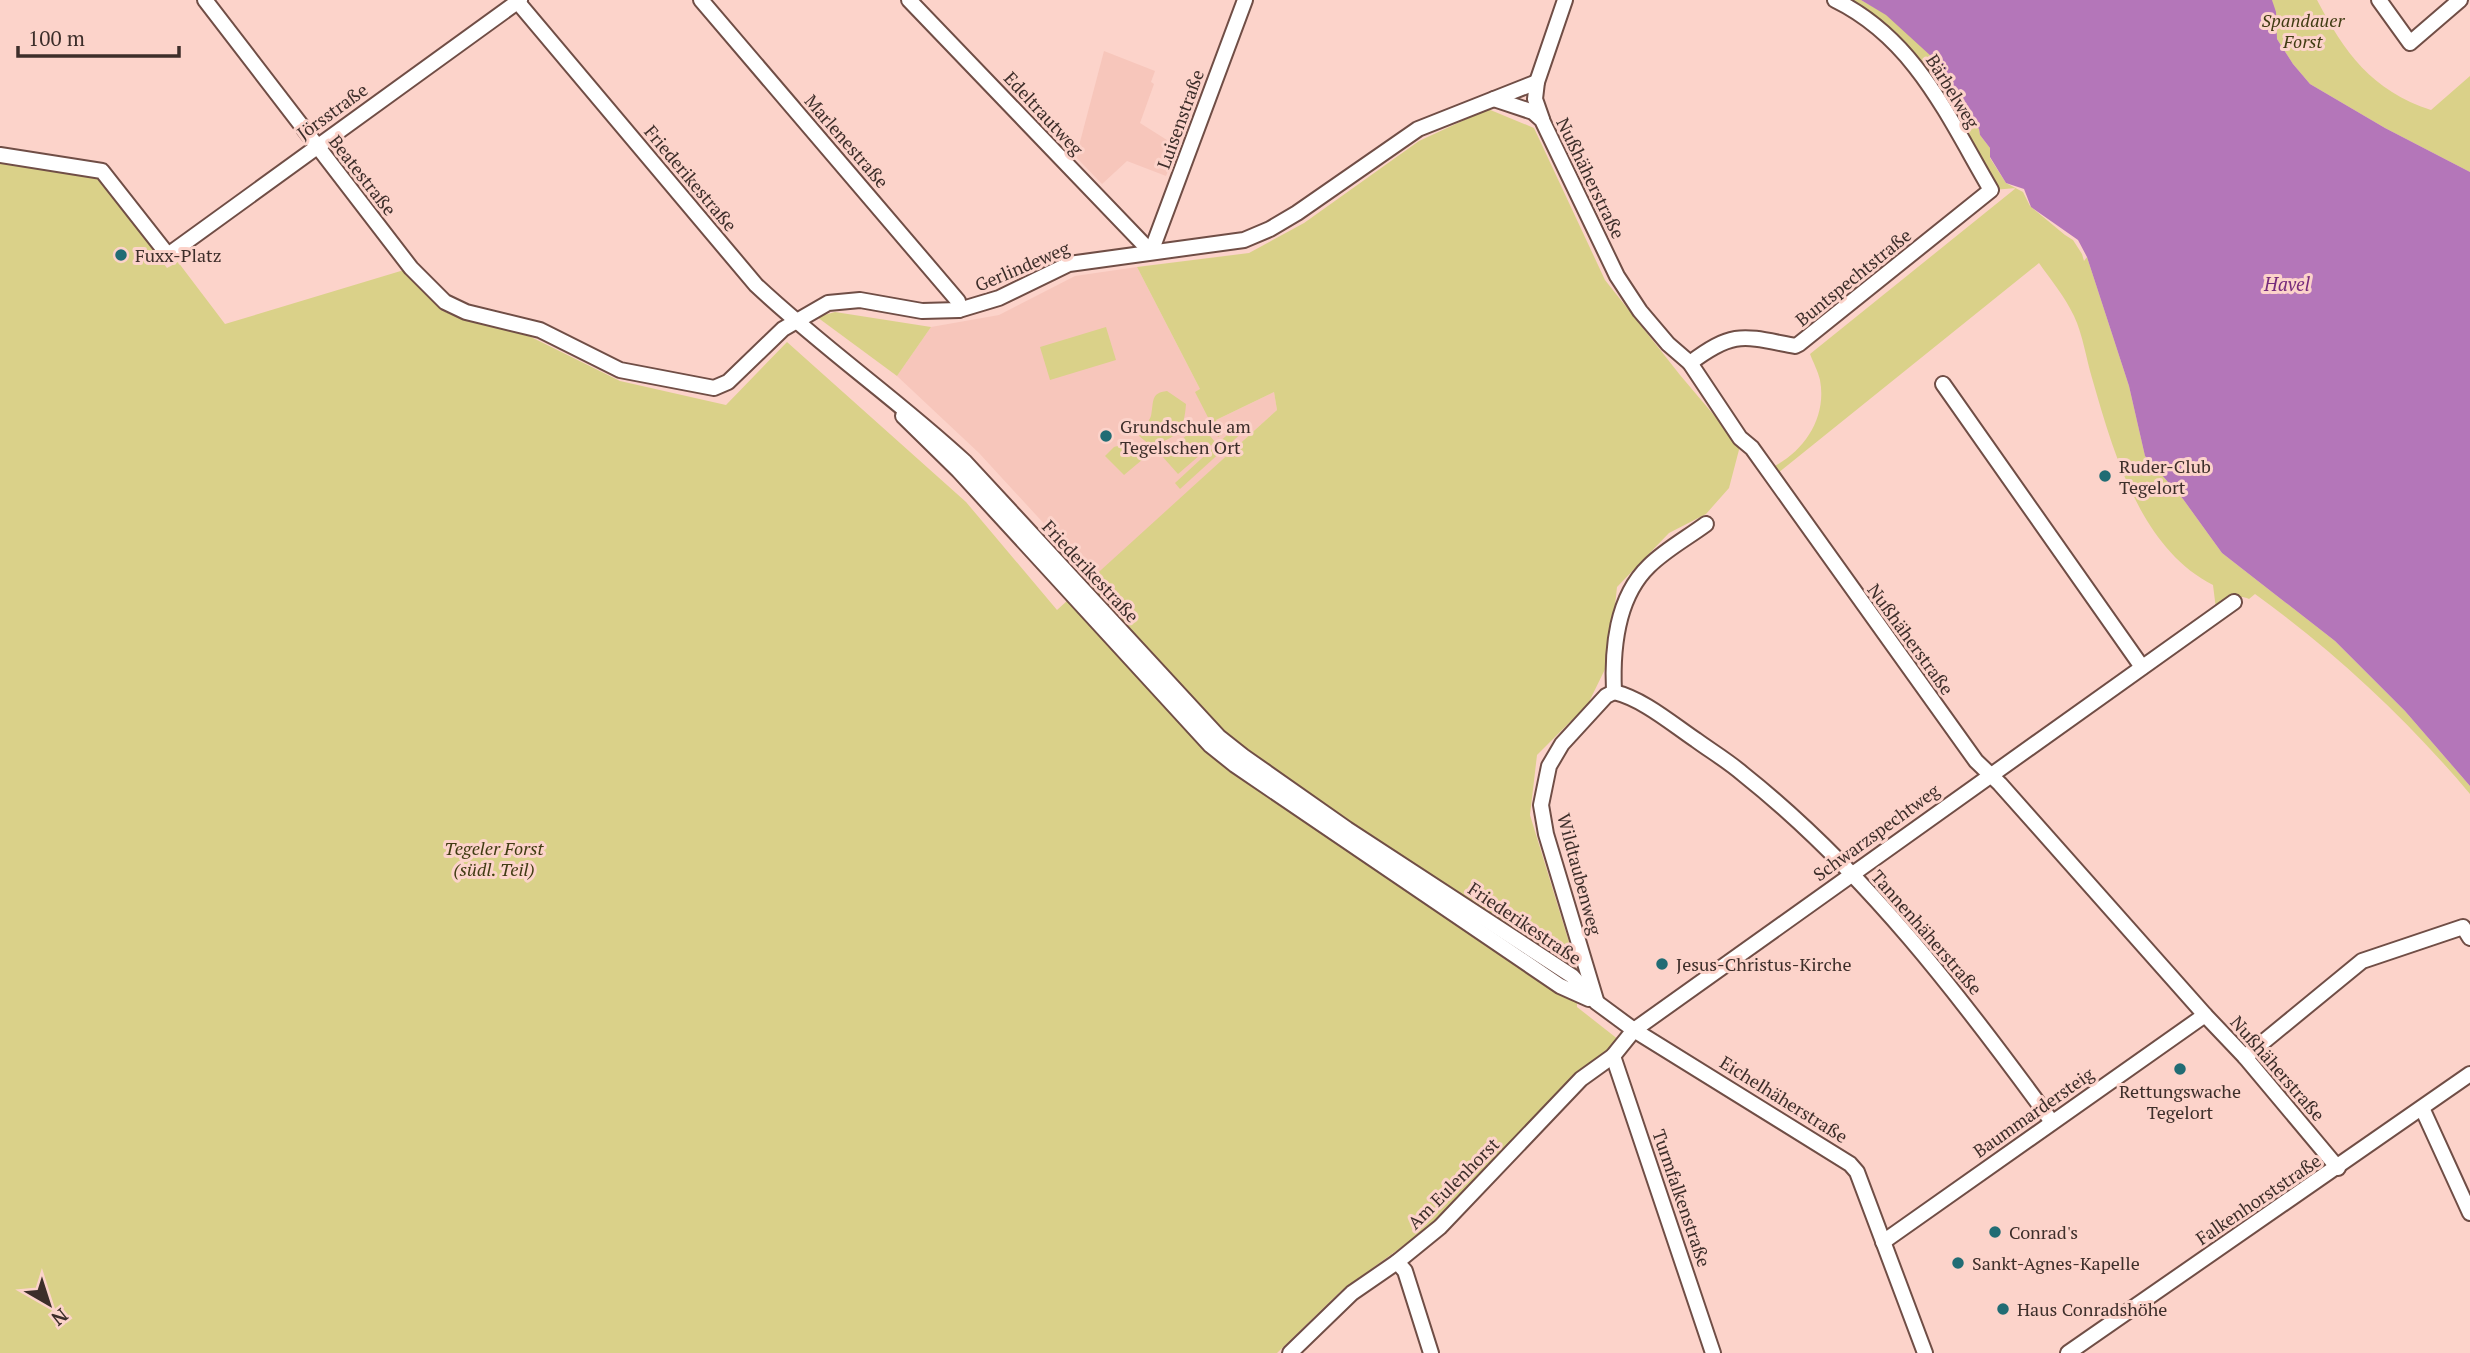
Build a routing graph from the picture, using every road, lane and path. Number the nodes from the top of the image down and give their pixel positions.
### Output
1 (205, 0) edge
2 (701, 0) edge
3 (909, 0) edge
4 (1245, 0) edge
5 (1565, 0) edge
6 (1835, 0) edge
7 (2379, 0) edge
8 (2460, 0) edge
9 (518, 1) edge
10 (1537, 82) junction
11 (1500, 100) junction
12 (1542, 120) junction
13 (316, 146) junction
14 (0, 155) edge
15 (1990, 190) joint
16 (1151, 252) junction
17 (445, 302) joint
18 (959, 310) junction
19 (795, 322) junction
20 (1690, 363) junction
21 (1943, 384) dead end
22 (1706, 524) dead end
23 (2234, 602) dead end
24 (2142, 667) junction
25 (1614, 692) junction
26 (1990, 775) junction
27 (1852, 874) junction
28 (2470, 938) edge
29 (1597, 1002) junction
30 (2205, 1015) junction
31 (1634, 1030) junction
32 (1613, 1056) junction
33 (2245, 1057) junction
34 (2470, 1074) edge
35 (2422, 1108) junction
36 (2052, 1122) junction
37 (2337, 1168) junction
38 (2470, 1213) edge
39 (1883, 1242) junction
40 (1397, 1262) junction
41 (1290, 1353) edge
42 (1431, 1353) edge
43 (1713, 1353) edge
44 (1926, 1353) edge
45 (2068, 1353) edge

1 - 13 street, Beatestraße
2 - 18 street, Marlenestraße
3 - 16 street, Edeltrautweg
4 - 16 street, Luisenstraße
5 - 10 street
6 - 15 street, Bärbelweg
7 - 8 street
9 - 13 street, Jörsstraße
9 - 19 street, Friederikestraße
10 - 11 street, Gerlindeweg
10 - 12 street
11 - 12 street, Nußhäherstraße
11 - 16 street, Gerlindeweg
12 - 20 street, Nußhäherstraße
13 - 14 street, Jörsstraße
13 - 17 street, Beatestraße
15 - 20 street, Buntspechtstraße
16 - 18 street, Gerlindeweg
17 - 19 street, Gerlindeweg
18 - 19 street, Gerlindeweg
19 - 29 street, Friederikestraße
20 - 26 street, Nußhäherstraße
21 - 24 street
22 - 25 street
23 - 24 street, Schwarzspechtweg
24 - 26 street, Schwarzspechtweg
25 - 27 street, Tannenhäherstraße
25 - 29 street, Wildtaubenweg
26 - 27 street, Schwarzspechtweg
26 - 30 street, Nußhäherstraße
27 - 31 street, Schwarzspechtweg
27 - 36 street, Tannenhäherstraße
28 - 33 street
29 - 31 street, Eichelhäherstraße
30 - 33 street, Nußhäherstraße
30 - 36 street, Baummardersteig
31 - 32 street, Am Eulenhorst
31 - 39 street, Eichelhäherstraße
32 - 40 street, Am Eulenhorst
32 - 43 street, Turmfalkenstraße
33 - 37 street, Nußhäherstraße
34 - 35 street, Falkenhorststraße
35 - 37 street, Falkenhorststraße
35 - 38 street
36 - 39 street, Baummardersteig
37 - 45 street, Falkenhorststraße
39 - 44 street, Eichelhäherstraße
40 - 41 street, Am Eulenhorst
40 - 42 street

